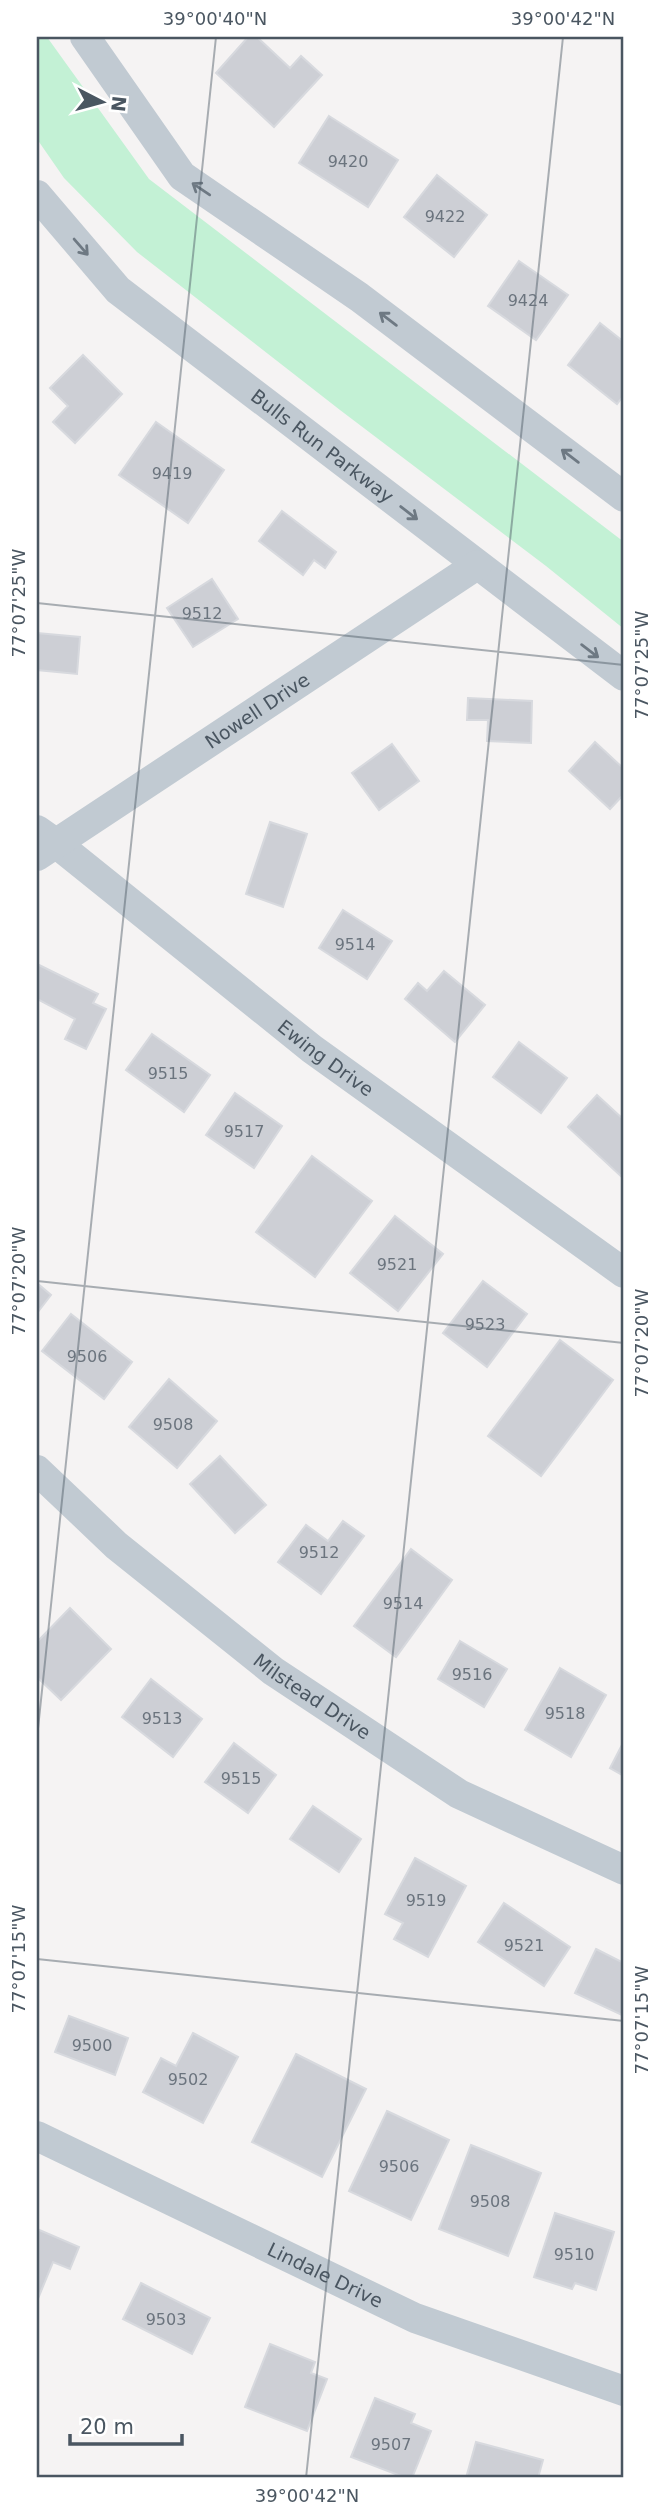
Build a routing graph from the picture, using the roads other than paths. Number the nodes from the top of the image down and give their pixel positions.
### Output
1 (85, 37) edge
2 (37, 195) edge
3 (624, 497) edge
4 (477, 565) junction
5 (624, 676) edge
6 (43, 843) edge
7 (624, 1273) edge
8 (37, 1470) edge
9 (624, 1870) edge
10 (37, 2136) edge
11 (624, 2391) edge

3 -> 1 street
2 -> 4 street, Bulls Run Parkway
4 -> 5 street, Bulls Run Parkway
4 - 6 street, Nowell Drive
6 - 7 street, Ewing Drive
8 - 9 street, Milstead Drive
10 - 11 street, Lindale Drive

